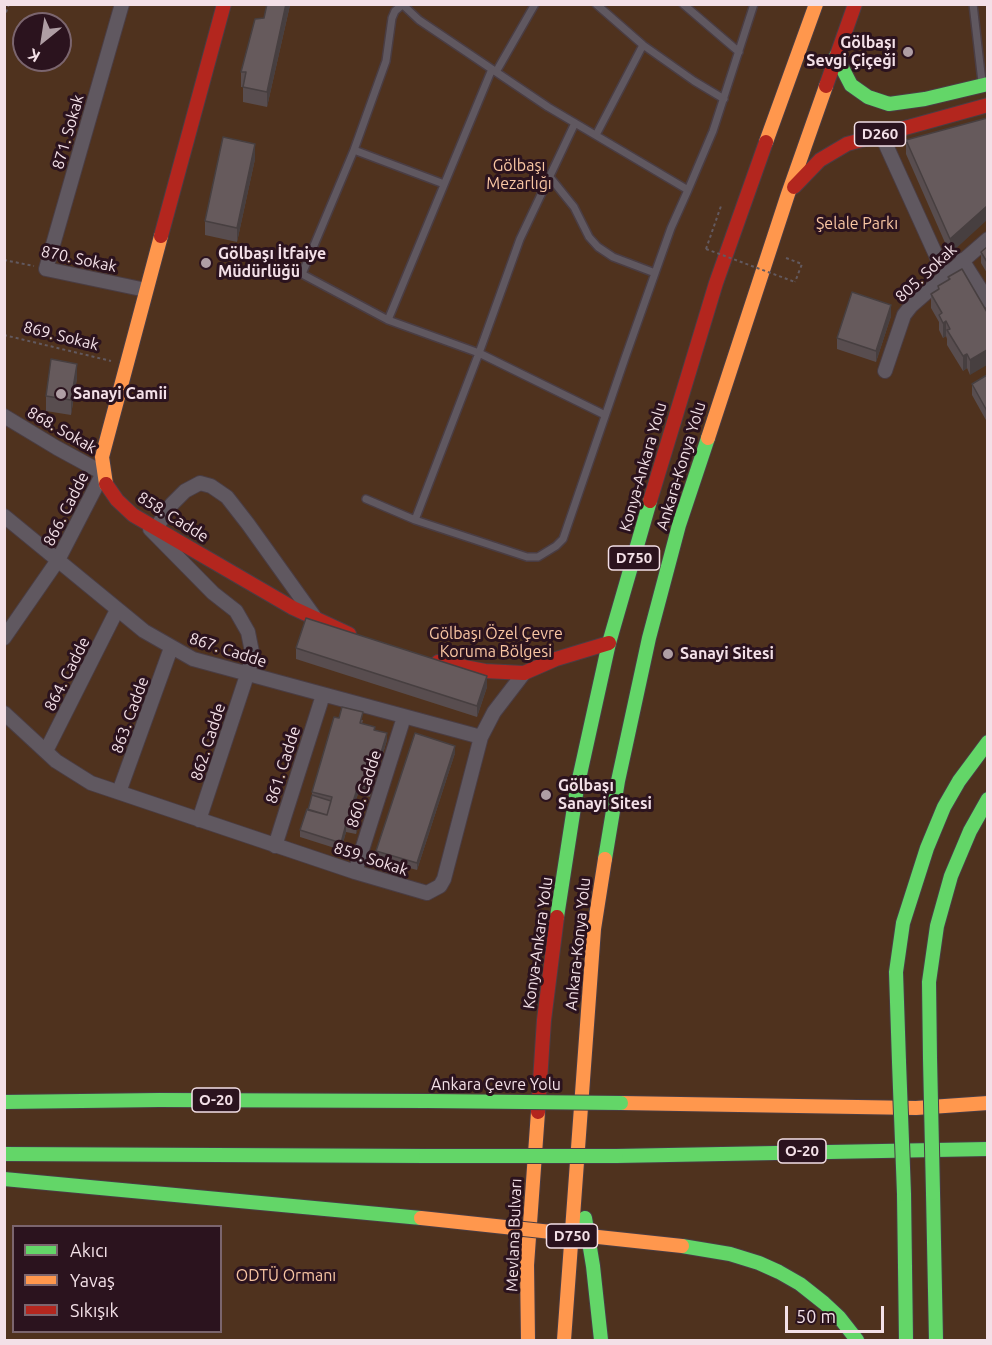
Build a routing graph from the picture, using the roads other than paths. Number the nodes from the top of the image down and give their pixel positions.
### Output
1 (122, 4) edge
2 (224, 4) edge
3 (534, 4) edge
4 (596, 4) edge
5 (683, 4) edge
6 (754, 4) edge
7 (816, 4) edge
8 (855, 4) edge
9 (973, 4) edge
10 (402, 5) edge
11 (643, 45) junction
12 (739, 52) junction
13 (836, 56) junction
14 (494, 71) junction
15 (985, 84) edge
16 (724, 99) junction
17 (987, 105) edge
18 (575, 123) junction
19 (881, 134) junction
20 (596, 135) junction
21 (354, 150) junction
22 (549, 176) junction
23 (444, 184) junction
24 (688, 190) junction
25 (788, 194) junction
26 (987, 239) edge
27 (962, 260) junction
28 (46, 269) joint
29 (655, 273) junction
30 (945, 275) junction
31 (146, 290) junction
32 (987, 301) edge
33 (388, 320) junction
34 (479, 353) junction
35 (885, 371) dead end
36 (605, 415) junction
37 (4, 416) edge
38 (103, 473) junction
39 (366, 499) dead end
40 (140, 519) junction
41 (414, 520) junction
42 (8, 522) edge
43 (156, 528) junction
44 (58, 561) junction
45 (117, 610) junction
46 (317, 620) junction
47 (4, 638) edge
48 (362, 638) edge
49 (609, 643) junction
50 (171, 648) junction
51 (426, 659) edge
52 (524, 673) junction
53 (247, 675) junction
54 (323, 695) junction
55 (4, 713) edge
56 (404, 717) junction
57 (481, 737) junction
58 (987, 741) edge
59 (46, 751) junction
60 (119, 792) junction
61 (987, 800) edge
62 (199, 820) junction
63 (275, 846) junction
64 (355, 872) junction
65 (4, 1102) edge
66 (987, 1103) edge
67 (536, 1131) joint
68 (580, 1131) junction
69 (987, 1149) edge
70 (4, 1154) edge
71 (4, 1179) edge
72 (527, 1265) junction
73 (518, 1341) edge
74 (528, 1341) edge
75 (564, 1341) edge
76 (601, 1341) edge
77 (857, 1341) edge
78 (906, 1341) edge
79 (936, 1341) edge

1 - 28 street, 871. Sokak
2 - 31 main road
3 - 14 lane
4 - 11 lane
5 - 12 lane
6 - 12 lane
7 - 49 main road, Konya-Ankara Yolu / D750
8 - 13 main road, Ankara-Konya Yolu / D750
9 - 15 lane
10 - 14 lane
10 - 21 lane
11 - 16 lane
11 - 20 lane
12 - 16 lane
13 - 15 main road, D260
13 - 25 main road, Ankara-Konya Yolu / D750
14 - 18 lane
14 - 23 lane
16 - 24 lane
17 - 19 main road, D260
18 - 20 lane
18 - 22 lane
19 - 25 main road, D260
19 - 30 street
20 - 24 lane
21 - 23 lane
21 - 33 lane
22 - 29 lane
22 - 34 lane
23 - 33 lane
24 - 29 lane
25 - 68 main road, Ankara-Konya Yolu / D750
26 - 27 street, 805. Sokak
27 - 30 street, 805. Sokak
27 - 32 street
28 - 31 street, 870. Sokak
29 - 36 lane
30 - 35 street, 805. Sokak
31 - 38 main road
33 - 34 lane
34 - 36 lane
34 - 41 lane
36 - 41 lane
37 - 38 street, 868. Sokak
38 - 40 main road, 858. Cadde
38 - 44 street, 866. Cadde
39 - 41 lane
40 - 43 main road, 858. Cadde
40 - 53 street, 862. Cadde
42 - 44 street, 867. Cadde
43 - 46 main road, 858. Cadde
43 - 46 street
44 - 45 street, 867. Cadde
44 - 47 street, 866. Cadde
45 - 50 street, 867. Cadde
45 - 59 street, 864. Cadde
46 - 48 main road, 858. Cadde
49 - 52 main road, 859. Sokak
49 - 67 main road, Konya-Ankara Yolu / D750
50 - 53 street, 867. Cadde
50 - 60 street, 863. Cadde
51 - 52 main road
52 - 57 street, 859. Sokak
53 - 54 street, 867. Cadde
53 - 62 street, 862. Cadde
54 - 56 street, 867. Cadde
54 - 63 street, 861. Cadde
55 - 59 street, 859. Sokak
56 - 57 street, 867. Cadde
56 - 64 street, 860. Cadde
57 - 64 street, 859. Sokak
58 - 78 main road, bridge
59 - 60 street, 859. Sokak
60 - 62 street, 859. Sokak
61 - 79 main road, bridge
62 - 63 street, 859. Sokak
63 - 64 street, 859. Sokak
65 - 66 main road, Ankara Çevre Yolu / O-20, bridge
67 - 72 main road, Mevlana Bulvarı / D750
68 - 75 main road, D750
68 - 76 main road
69 - 70 main road, O-20, bridge
71 - 77 main road, bridge
72 - 73 main road
72 - 74 main road, Mevlana Bulvarı / D750

